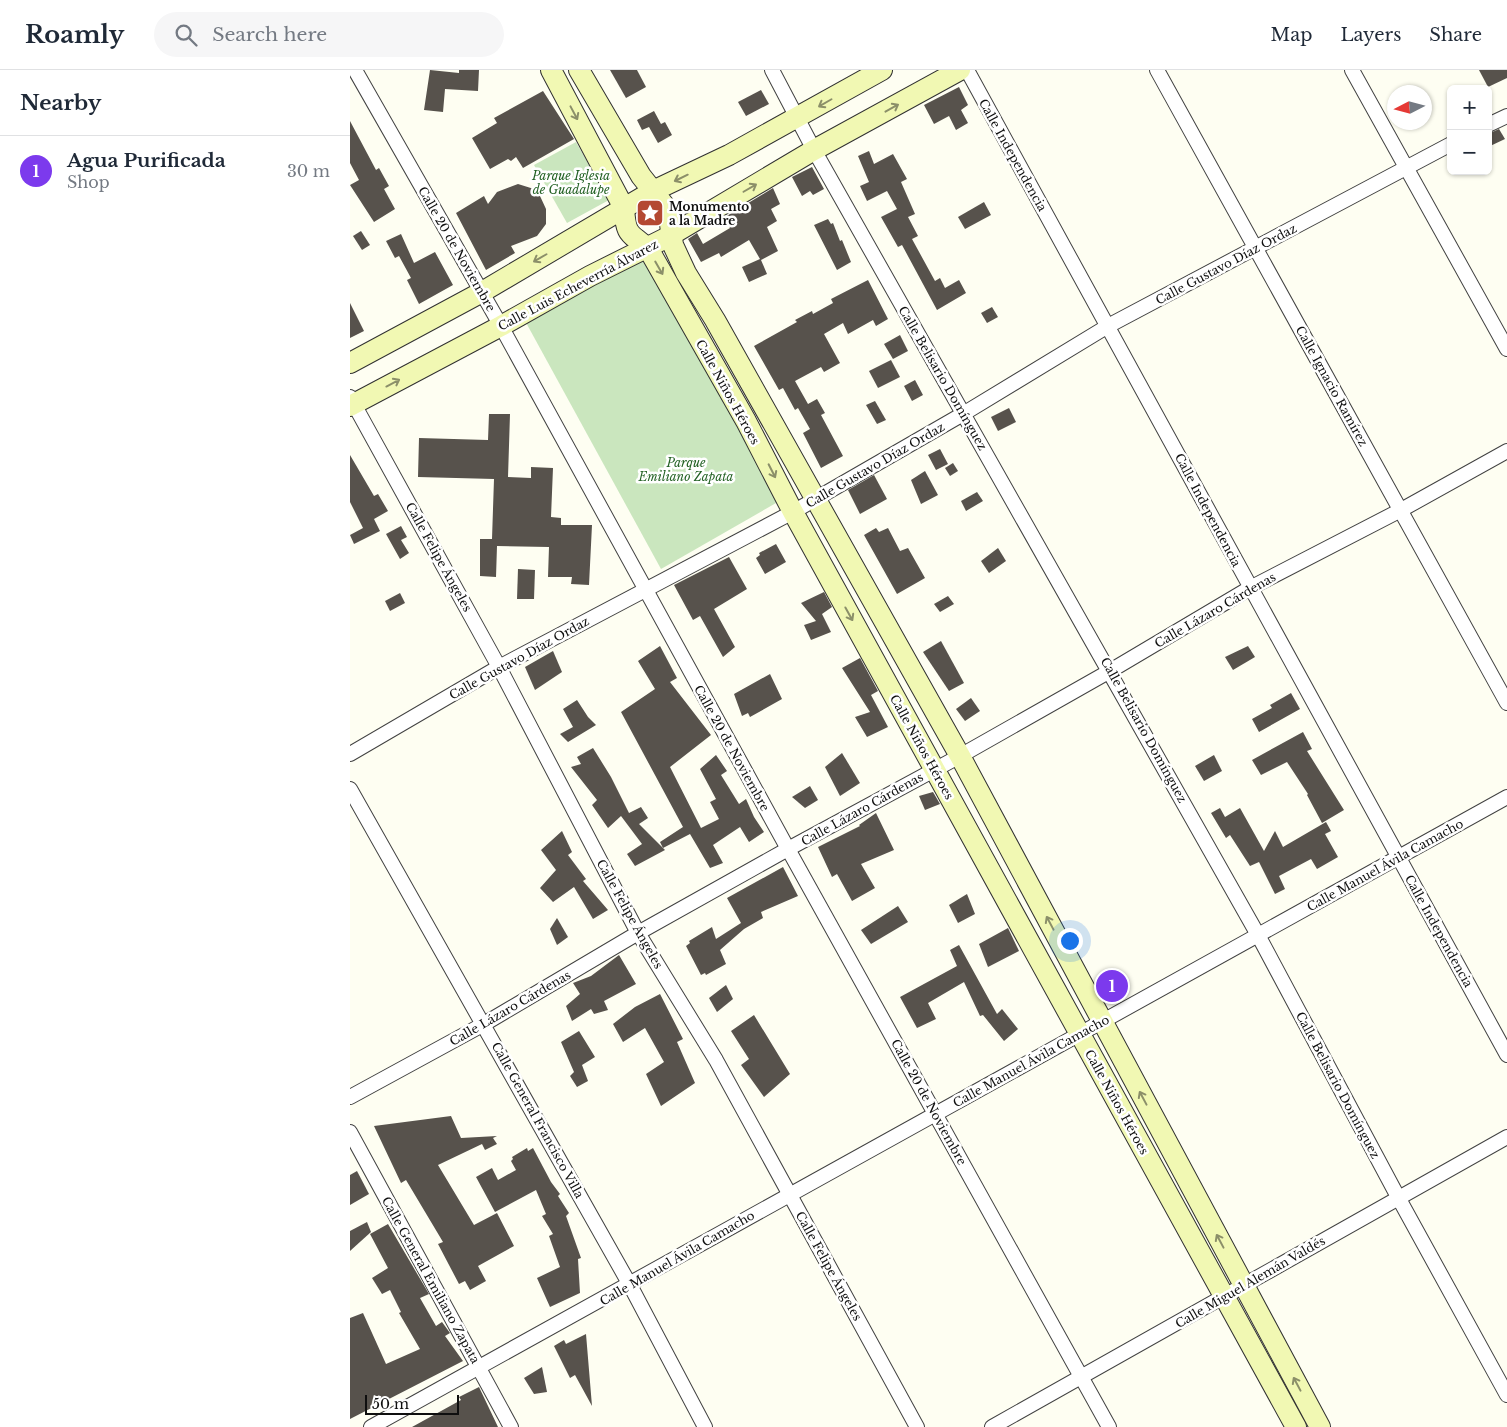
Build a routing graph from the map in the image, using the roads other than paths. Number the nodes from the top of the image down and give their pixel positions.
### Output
1 (355, 70) edge
2 (551, 70) edge
3 (579, 70) edge
4 (772, 70) edge
5 (882, 70) edge
6 (960, 70) edge
7 (967, 70) edge
8 (1157, 70) edge
9 (1352, 70) edge
10 (1507, 116) edge
11 (797, 118) junction
12 (1492, 124) edge
13 (1447, 146) edge
14 (814, 150) junction
15 (1406, 167) junction
16 (653, 192) junction
17 (624, 208) junction
18 (670, 235) junction
19 (646, 248) junction
20 (1256, 250) junction
21 (482, 292) junction
22 (501, 326) junction
23 (1108, 326) junction
24 (1507, 349) edge
25 (350, 363) edge
26 (351, 402) edge
27 (963, 414) junction
28 (1507, 451) edge
29 (815, 500) junction
30 (1401, 510) junction
31 (793, 512) junction
32 (1250, 588) junction
33 (645, 590) junction
34 (499, 667) junction
35 (1110, 671) junction
36 (1507, 703) edge
37 (350, 754) edge
38 (960, 756) junction
39 (935, 769) junction
40 (350, 790) edge
41 (1507, 797) edge
42 (788, 849) junction
43 (1398, 857) junction
44 (638, 933) junction
45 (1258, 935) junction
46 (1103, 1021) junction
47 (484, 1024) junction
48 (1080, 1034) junction
49 (1507, 1055) edge
50 (350, 1097) edge
51 (936, 1113) junction
52 (350, 1132) edge
53 (1507, 1137) edge
54 (789, 1194) junction
55 (1398, 1197) junction
56 (630, 1285) junction
57 (1243, 1286) junction
58 (1224, 1297) junction
59 (479, 1368) junction
60 (1081, 1377) junction
61 (1507, 1395) edge
62 (371, 1427) edge
63 (511, 1427) edge
64 (705, 1427) edge
65 (917, 1427) edge
66 (992, 1427) edge
67 (1109, 1427) edge
68 (1296, 1427) edge
69 (1320, 1427) edge

1 - 21 street, Calle 20 de Noviembre
2 -> 17 street, Calle Niños Héroes
3 - 16 street, Calle Niños Héroes
4 - 11 street, Calle Belisario Domínguez
5 -> 11 street
14 -> 6 street, Calle Luis Echeverría Álvarez
7 - 23 street, Calle Independencia
8 - 20 street, Calle Ignacio Ramírez
9 - 15 street
10 - 12 street
11 - 14 street, Calle Belisario Domínguez
11 -> 16 street
13 - 15 street, Calle Gustavo Díaz Ordaz
18 -> 14 street, Calle Luis Echeverría Álvarez
14 - 27 street, Calle Belisario Domínguez
15 - 20 street, Calle Gustavo Díaz Ordaz
15 - 24 street
16 - 17 street
16 - 18 street, Calle Niños Héroes
17 - 19 street, Calle Niños Héroes
17 -> 21 street
18 - 19 street, Calle Luis Echeverría Álvarez
18 - 29 street, Calle Niños Héroes
19 - 22 street, Calle Luis Echeverría Álvarez
19 -> 31 street, Calle Niños Héroes
20 - 23 street, Calle Gustavo Díaz Ordaz
20 - 30 street, Calle Ignacio Ramírez
21 - 22 street, Calle 20 de Noviembre
21 - 25 street
26 -> 22 street, Calle Luis Echeverría Álvarez
22 - 33 street, Calle 20 de Noviembre
23 - 27 street, Calle Gustavo Díaz Ordaz
23 - 32 street, Calle Independencia
26 - 34 street, Calle Felipe Ángeles
27 - 29 street, Calle Gustavo Díaz Ordaz
27 - 35 street, Calle Belisario Domínguez
28 - 30 street, Calle Lázaro Cárdenas
29 - 31 street, Calle Gustavo Díaz Ordaz
29 - 38 street, Calle Niños Héroes
30 - 32 street, Calle Lázaro Cárdenas
30 - 36 street, Calle Ignacio Ramírez
31 - 33 street, Calle Gustavo Díaz Ordaz
31 -> 39 street, Calle Niños Héroes
32 - 35 street, Calle Lázaro Cárdenas
32 - 43 street, Calle Independencia
33 - 34 street, Calle Gustavo Díaz Ordaz
33 - 42 street, Calle 20 de Noviembre
34 - 37 street, Calle Gustavo Díaz Ordaz
34 - 44 street, Calle Felipe Ángeles
35 - 38 street, Calle Lázaro Cárdenas
35 - 45 street, Calle Belisario Domínguez
38 - 39 street, Calle Lázaro Cárdenas
46 -> 38 street, Calle Niños Héroes
39 - 42 street, Calle Lázaro Cárdenas
39 - 48 street, Calle Niños Héroes
40 - 47 street, Calle General Francisco Villa
41 - 43 street, Calle Manuel Ávila Camacho
42 - 44 street, Calle Lázaro Cárdenas
42 - 51 street, Calle 20 de Noviembre
43 - 45 street, Calle Manuel Ávila Camacho
43 - 49 street, Calle Independencia
44 - 47 street, Calle Lázaro Cárdenas
44 - 54 street, Calle Felipe Ángeles
45 - 46 street, Calle Manuel Ávila Camacho
45 - 55 street, Calle Belisario Domínguez
46 - 48 street, Calle Manuel Ávila Camacho
57 -> 46 street, Calle Niños Héroes
47 - 50 street, Calle Lázaro Cárdenas
47 - 56 street, Calle General Francisco Villa
48 - 51 street, Calle Manuel Ávila Camacho
48 - 58 street, Calle Niños Héroes
51 - 54 street, Calle Manuel Ávila Camacho
51 - 60 street, Calle 20 de Noviembre
52 - 59 street, Calle General Emiliano Zapata
53 - 55 street, Calle Miguel Alemán Valdés
54 - 56 street, Calle Manuel Ávila Camacho
54 - 65 street, Calle Felipe Ángeles
55 - 57 street, Calle Miguel Alemán Valdés
55 - 61 street, Calle Belisario Domínguez
56 - 59 street, Calle Manuel Ávila Camacho
56 - 64 street, Calle General Francisco Villa
57 - 58 street, Calle Miguel Alemán Valdés
69 -> 57 street, Calle Niños Héroes
58 - 60 street, Calle Miguel Alemán Valdés
58 - 68 street, Calle Niños Héroes
59 - 62 street, Calle Manuel Ávila Camacho
59 - 63 street, Calle General Emiliano Zapata
60 - 66 street, Calle Miguel Alemán Valdés
60 - 67 street, Calle 20 de Noviembre

